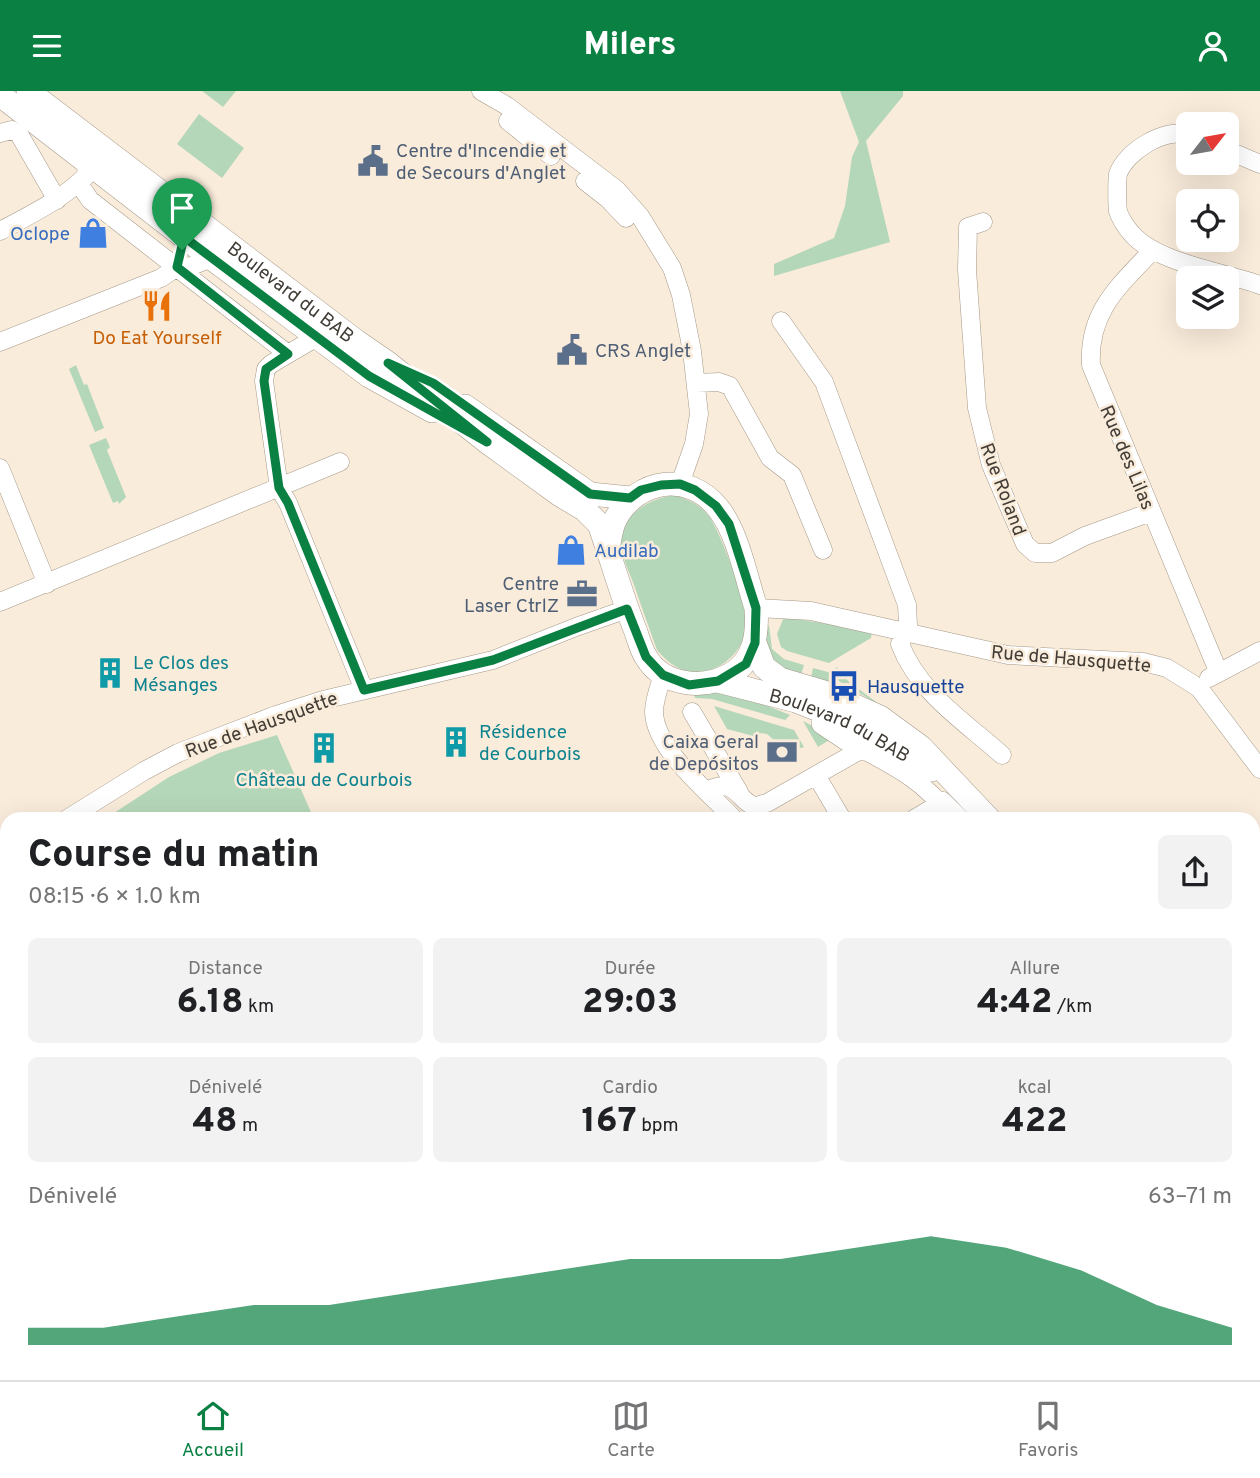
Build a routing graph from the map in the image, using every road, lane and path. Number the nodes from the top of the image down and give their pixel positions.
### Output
1 (29, 91) edge
2 (480, 91) edge
3 (0, 95) edge
4 (0, 133) edge
5 (1176, 133) edge
6 (1239, 154) edge
7 (87, 162) junction
8 (1260, 164) edge
9 (117, 184) junction
10 (84, 191) junction
11 (57, 200) junction
12 (983, 222) dead end
13 (0, 231) edge
14 (184, 237) junction
15 (1152, 251) junction
16 (211, 258) junction
17 (177, 267) junction
18 (1260, 285) edge
19 (781, 321) dead end
20 (317, 337) junction
21 (0, 341) edge
22 (288, 354) junction
23 (388, 363) junction
24 (697, 383) junction
25 (487, 442) junction
26 (340, 462) dead end
27 (0, 468) edge
28 (680, 484) junction
29 (279, 488) junction
30 (630, 498) junction
31 (1152, 512) junction
32 (608, 549) junction
33 (823, 550) dead end
34 (47, 584) junction
35 (0, 602) edge
36 (756, 608) junction
37 (627, 609) junction
38 (905, 631) junction
39 (755, 643) junction
40 (1260, 652) edge
41 (1218, 671) junction
42 (663, 675) junction
43 (718, 681) junction
44 (1199, 688) junction
45 (364, 690) junction
46 (778, 697) junction
47 (692, 712) dead end
48 (862, 749) junction
49 (1002, 755) dead end
50 (1260, 769) edge
51 (816, 775) junction
52 (955, 785) junction
53 (706, 791) junction
54 (739, 792) junction
55 (90, 812) edge
56 (727, 812) edge
57 (838, 812) edge
58 (947, 812) edge
59 (982, 812) edge

1 - 23 main road, Boulevard du BAB
2 - 24 street
3 - 7 main road
4 - 11 street
5 - 15 street
6 - 8 street
7 - 9 main road
7 - 11 street
9 - 10 street
9 - 14 main road
10 - 11 street
10 - 17 street
11 - 13 street
12 - 31 street, Rue Roland
14 - 16 main road
14 - 17 street
15 - 18 street
15 - 31 street, Rue des Lilas
16 - 17 street
16 - 20 main road
17 - 21 street
17 - 22 street
19 - 38 street
20 - 22 street
20 - 25 main road
22 - 29 street
23 - 25 main road, Boulevard du BAB
23 - 30 main road, Boulevard du BAB
24 - 28 street
24 - 33 street
25 - 32 main road, Boulevard du BAB
26 - 29 street
27 - 34 street
28 - 30 main road
28 - 36 main road
29 - 34 street
29 - 45 street
30 - 32 main road
31 - 41 street, Rue des Lilas
32 - 37 main road
34 - 35 street
36 - 38 street, Rue de Hausquette
36 - 39 main road
37 - 42 main road
37 - 45 street, Rue de Hausquette
38 - 44 street, Rue de Hausquette
38 - 49 street
39 - 43 main road
39 - 52 main road, Boulevard du BAB
40 - 41 street
41 - 44 street
42 - 43 main road
42 - 53 street
43 - 46 main road, Boulevard du BAB
44 - 50 street, Rue de Hausquette
45 - 55 street, Rue de Hausquette
46 - 48 main road
46 - 52 main road, Boulevard du BAB
47 - 54 street
48 - 51 street
48 - 58 street
51 - 54 street
51 - 57 street
52 - 59 main road, Boulevard du BAB
53 - 54 street
53 - 56 street

